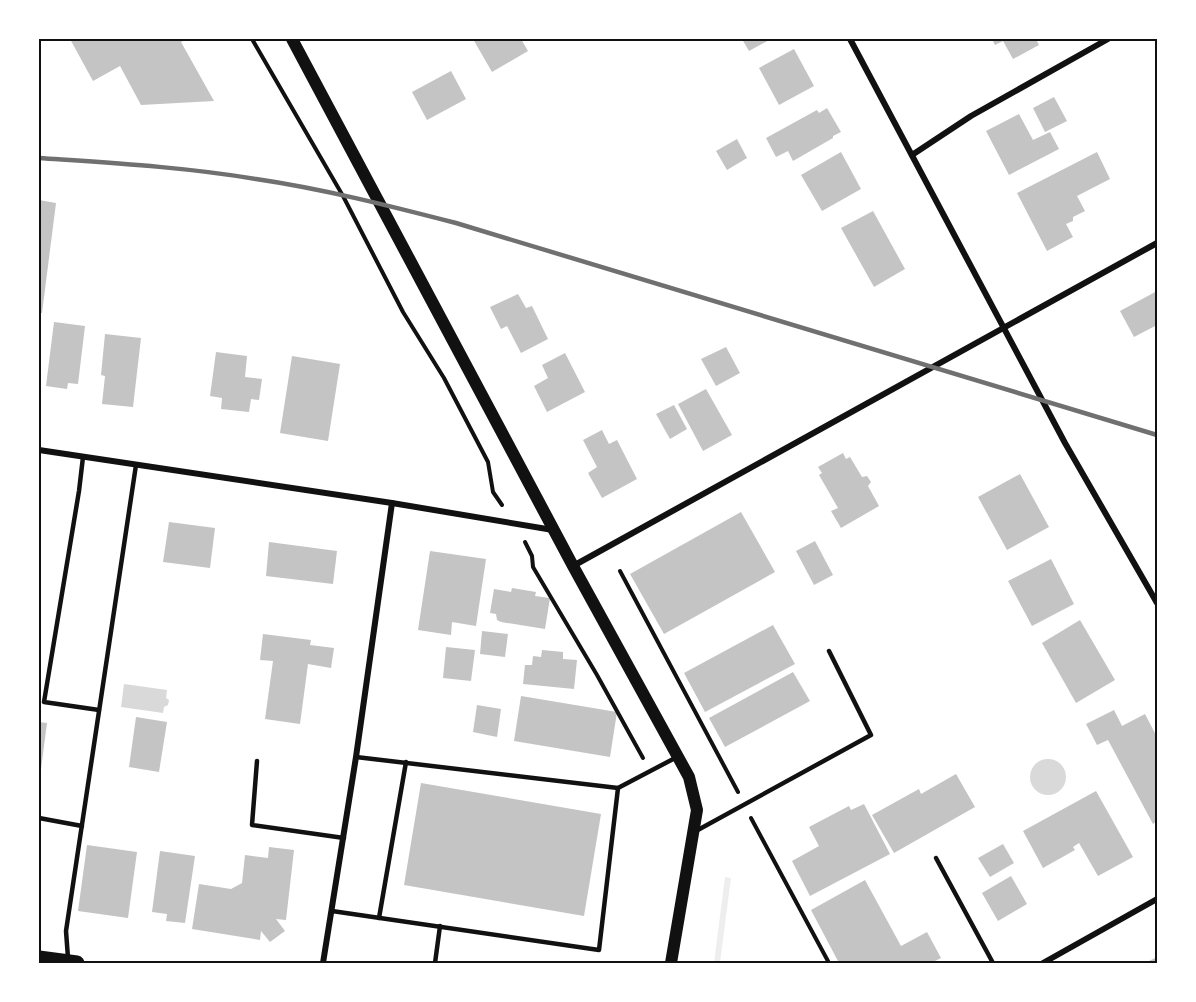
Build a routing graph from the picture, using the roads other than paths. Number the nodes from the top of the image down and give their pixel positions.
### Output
1 (292, 39) edge
2 (850, 39) edge
3 (1108, 39) edge
4 (912, 155) junction
5 (1157, 243) edge
6 (1004, 326) junction
7 (39, 450) edge
8 (83, 457) junction
9 (136, 465) junction
10 (392, 503) junction
11 (554, 530) junction
12 (573, 566) junction
13 (1157, 603) edge
14 (829, 651) dead end
15 (99, 710) junction
16 (356, 757) junction
17 (679, 757) junction
18 (257, 760) dead end
19 (406, 762) junction
20 (618, 788) junction
21 (39, 818) edge
22 (82, 825) junction
23 (694, 832) junction
24 (344, 838) junction
25 (936, 858) dead end
26 (1157, 899) edge
27 (332, 911) junction
28 (379, 918) junction
29 (440, 926) junction
30 (39, 958) edge
31 (71, 963) edge
32 (324, 963) edge
33 (435, 963) edge
34 (671, 963) edge
35 (993, 963) edge
36 (1043, 963) edge

1 - 11 main road
2 - 4 street
3 - 4 street
4 - 6 street
5 - 6 street
6 - 12 street
6 - 13 street
7 - 8 street
8 - 9 street
8 - 15 lane
9 - 10 street
9 - 15 lane
10 - 11 street
10 - 16 street
11 - 12 main road
12 - 17 main road
14 - 23 lane
15 - 22 lane
16 - 19 lane
16 - 24 street
17 - 20 lane
17 - 23 main road
18 - 24 lane
19 - 20 lane
19 - 28 lane
20 - 29 lane
21 - 22 lane
22 - 31 lane
23 - 34 main road
24 - 27 street
25 - 35 lane
26 - 36 street
27 - 28 lane
27 - 32 street
28 - 29 lane
29 - 33 lane
30 - 31 main road

